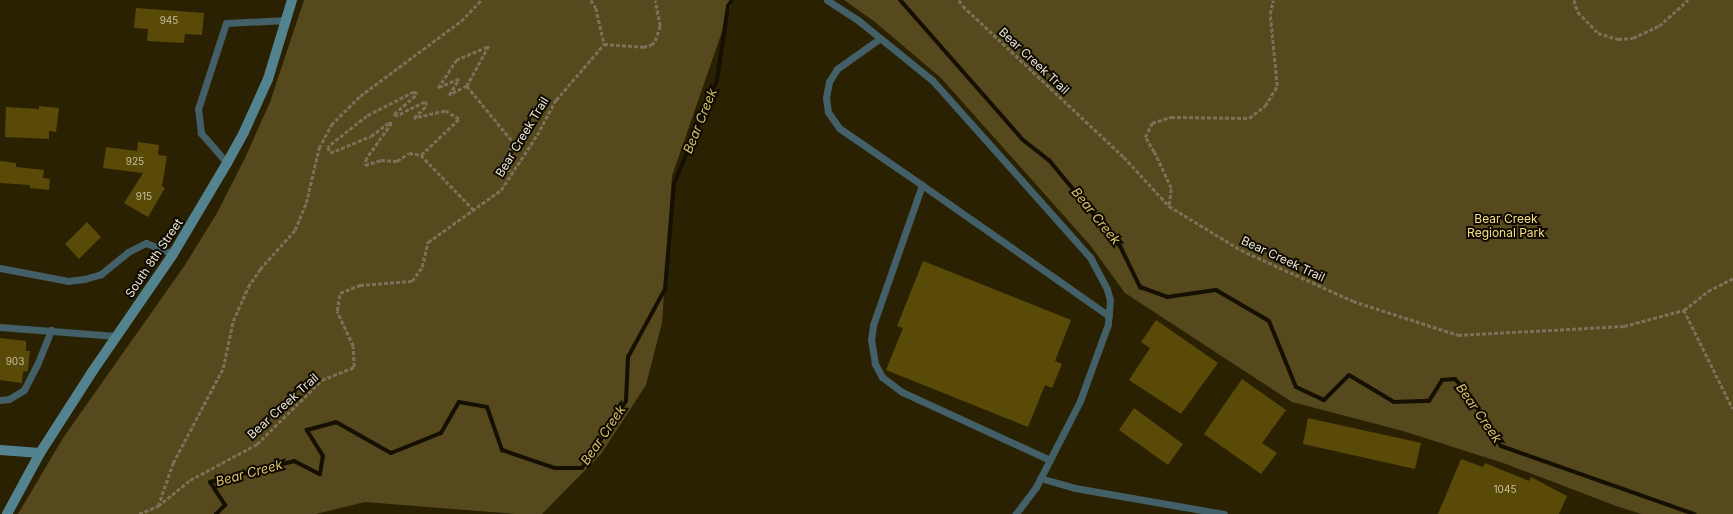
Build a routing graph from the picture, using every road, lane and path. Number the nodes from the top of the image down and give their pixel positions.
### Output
1 (292, 0) edge
2 (481, 0) edge
3 (591, 0) edge
4 (655, 0) edge
5 (827, 0) edge
6 (959, 0) edge
7 (1273, 0) edge
8 (1574, 0) edge
9 (1688, 0) edge
10 (287, 20) junction
11 (879, 39) junction
12 (604, 44) junction
13 (467, 86) junction
14 (421, 155) junction
15 (228, 163) junction
16 (512, 174) junction
17 (922, 185) junction
18 (1169, 206) junction
19 (474, 210) junction
20 (173, 254) junction
21 (0, 268) edge
22 (1733, 278) edge
23 (1684, 310) junction
24 (1109, 316) junction
25 (0, 327) edge
26 (51, 330) junction
27 (117, 336) junction
28 (0, 400) edge
29 (1733, 409) edge
30 (0, 450) edge
31 (40, 453) junction
32 (1050, 460) junction
33 (1040, 478) junction
34 (158, 506) junction
35 (7, 514) edge
36 (139, 514) edge
37 (1016, 514) edge
38 (1224, 514) edge

1 - 10 main road, South 8th Street
2 - 34 path
3 - 12 path
4 - 12 path
5 - 11 lane
6 - 18 path, Bear Creek Trail
7 - 18 path
8 - 9 path
10 - 15 main road, South 8th Street
10 - 15 lane
11 - 17 lane
11 - 24 lane
12 - 16 path, Bear Creek Trail
13 - 13 path
13 - 16 path
14 - 14 path
14 - 19 path
15 - 20 main road, South 8th Street
16 - 19 path, Bear Creek Trail
17 - 24 lane
17 - 32 lane
18 - 23 path, Bear Creek Trail
19 - 34 path, Bear Creek Trail
20 - 21 lane
20 - 27 main road, South 8th Street
22 - 23 path, Bear Creek Trail
23 - 29 path
24 - 32 lane
25 - 26 lane
26 - 27 lane
26 - 28 lane
27 - 31 main road, South 8th Street
30 - 31 main road
31 - 35 main road, South 8th Street
32 - 33 lane
33 - 37 lane
33 - 38 lane
34 - 36 path, Bear Creek Trail

